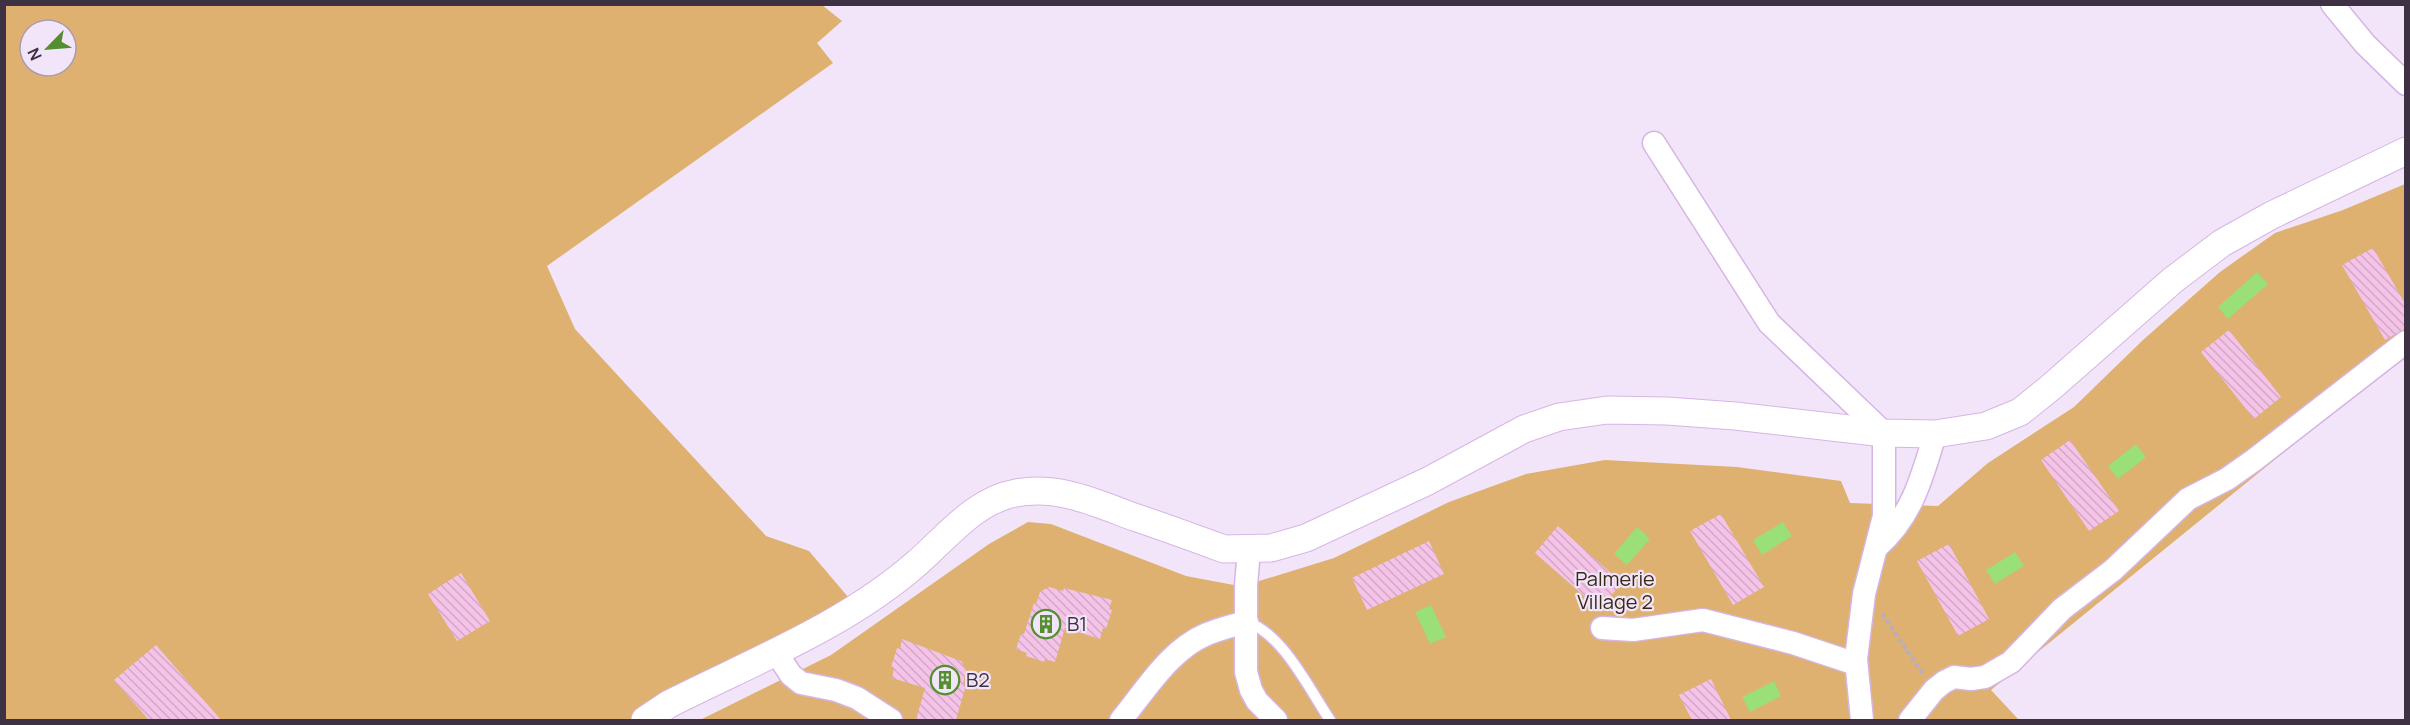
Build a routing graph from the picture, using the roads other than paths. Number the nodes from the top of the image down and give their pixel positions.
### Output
1 (2332, 4) edge
2 (2406, 84) edge
3 (1654, 143) dead end
4 (2406, 151) edge
5 (2406, 342) edge
6 (1884, 433) junction
7 (1935, 434) junction
8 (1877, 548) junction
9 (1249, 550) junction
10 (1247, 621) junction
11 (1602, 628) dead end
12 (775, 651) junction
13 (1856, 664) junction
14 (645, 720) edge
15 (891, 720) edge
16 (1121, 720) edge
17 (1276, 720) edge
18 (1330, 720) edge
19 (1862, 720) edge
20 (1910, 720) edge

1 - 2 street
3 - 6 street
4 - 7 street
5 - 20 street
6 - 7 street
6 - 8 street
6 - 9 street
7 - 8 street
8 - 13 street
9 - 10 street
9 - 12 street
10 - 16 street
10 - 17 street
10 - 18 lane
11 - 13 street
12 - 14 street
12 - 15 street
13 - 19 street

